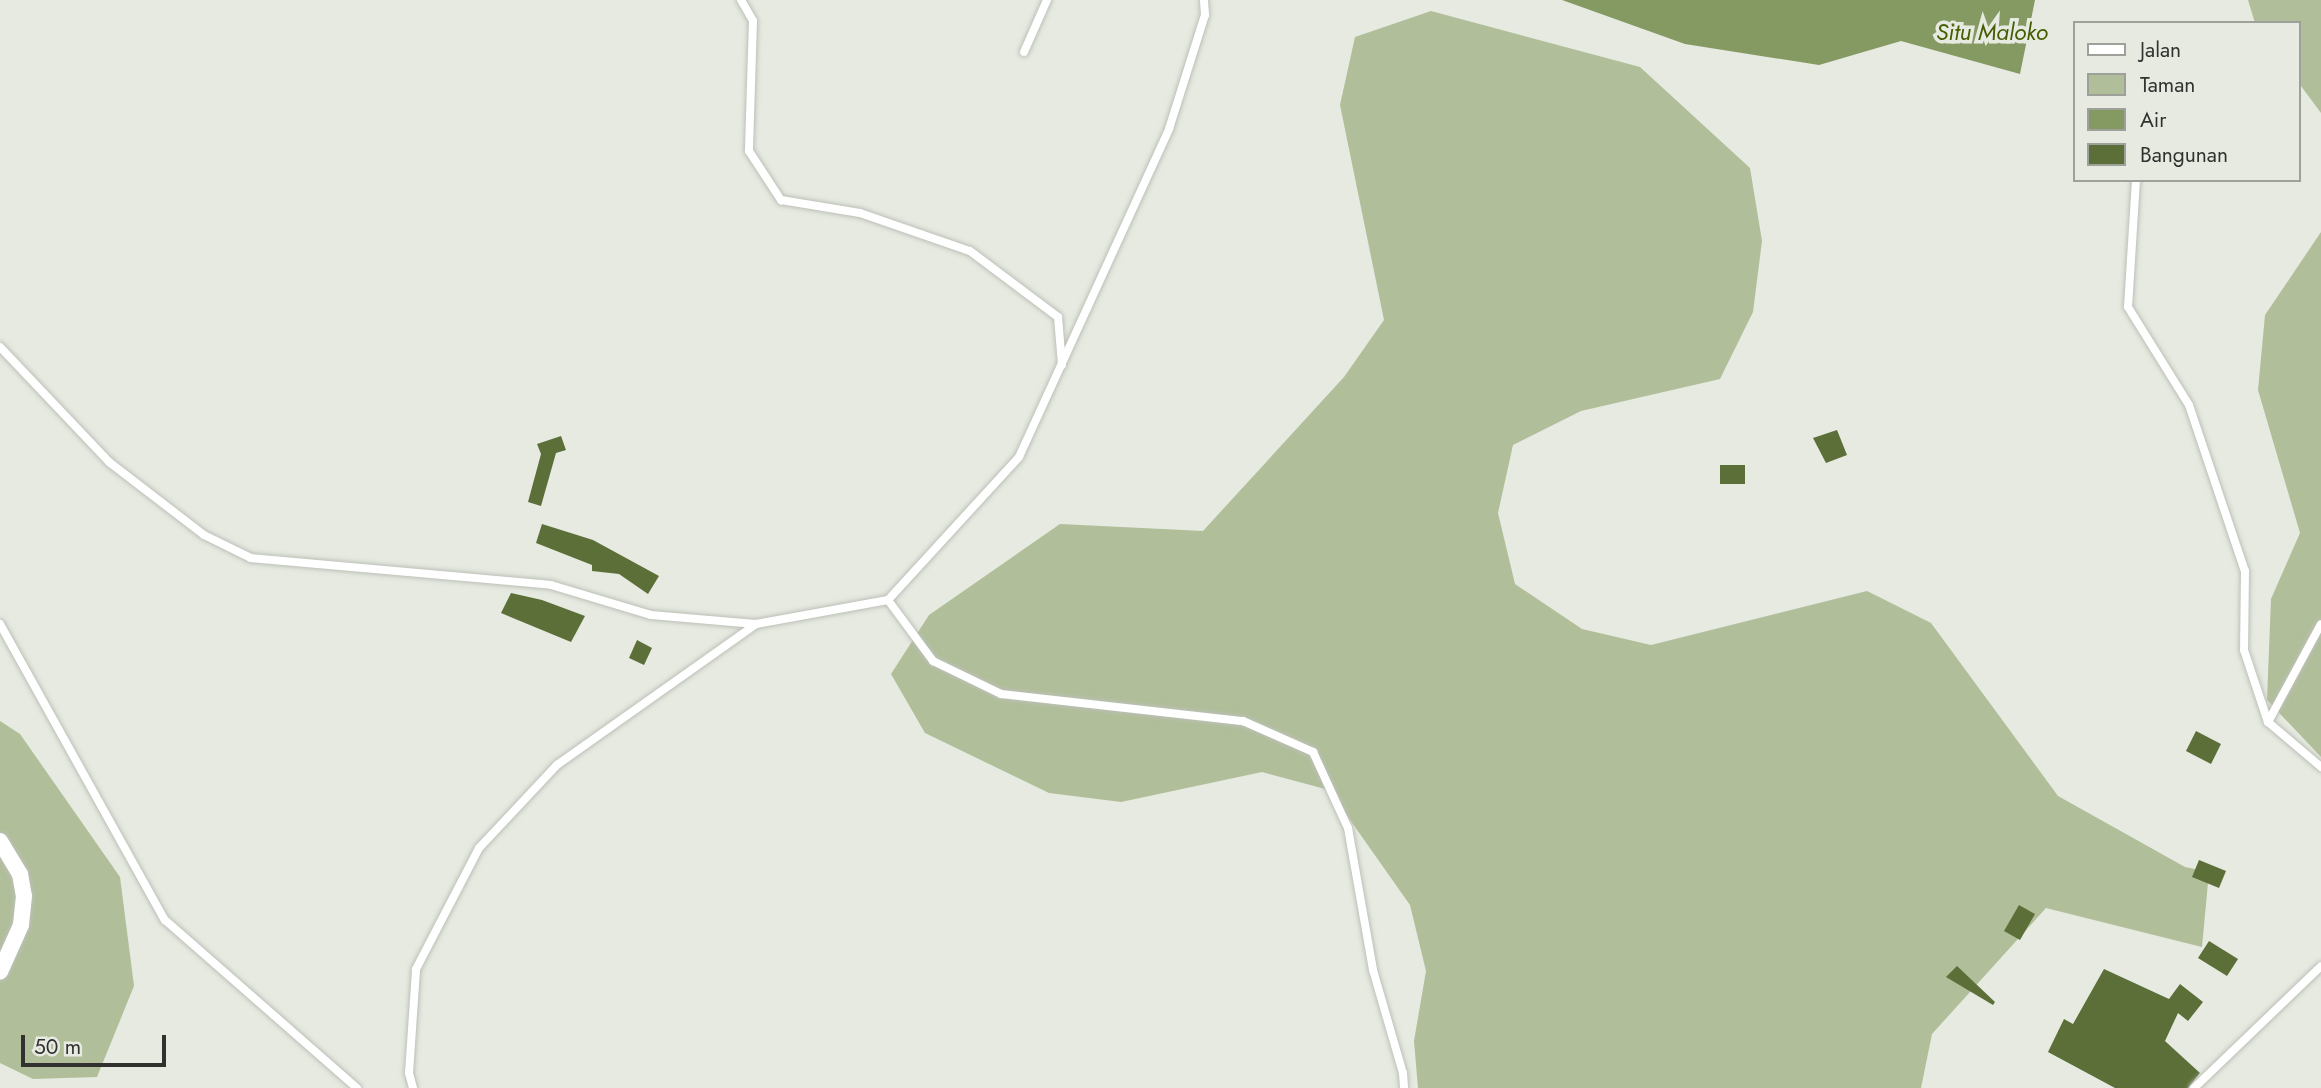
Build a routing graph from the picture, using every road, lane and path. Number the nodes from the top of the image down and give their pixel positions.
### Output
1 (741, 0) edge
2 (1047, 0) edge
3 (1204, 0) edge
4 (1024, 52) dead end
5 (2136, 182) edge
6 (0, 347) edge
7 (1063, 368) junction
8 (888, 600) junction
9 (0, 624) edge
10 (756, 624) junction
11 (2321, 624) edge
12 (2268, 722) junction
13 (2321, 767) edge
14 (0, 841) edge
15 (2321, 966) edge
16 (0, 972) edge
17 (357, 1088) edge
18 (413, 1088) edge
19 (1404, 1088) edge
20 (2194, 1088) edge

1 - 7 lane
2 - 4 lane
3 - 7 lane
5 - 12 lane
6 - 10 lane
7 - 8 lane
8 - 10 lane
8 - 19 lane
9 - 17 lane
10 - 18 lane
11 - 12 lane
12 - 13 lane
14 - 16 street
15 - 20 lane

